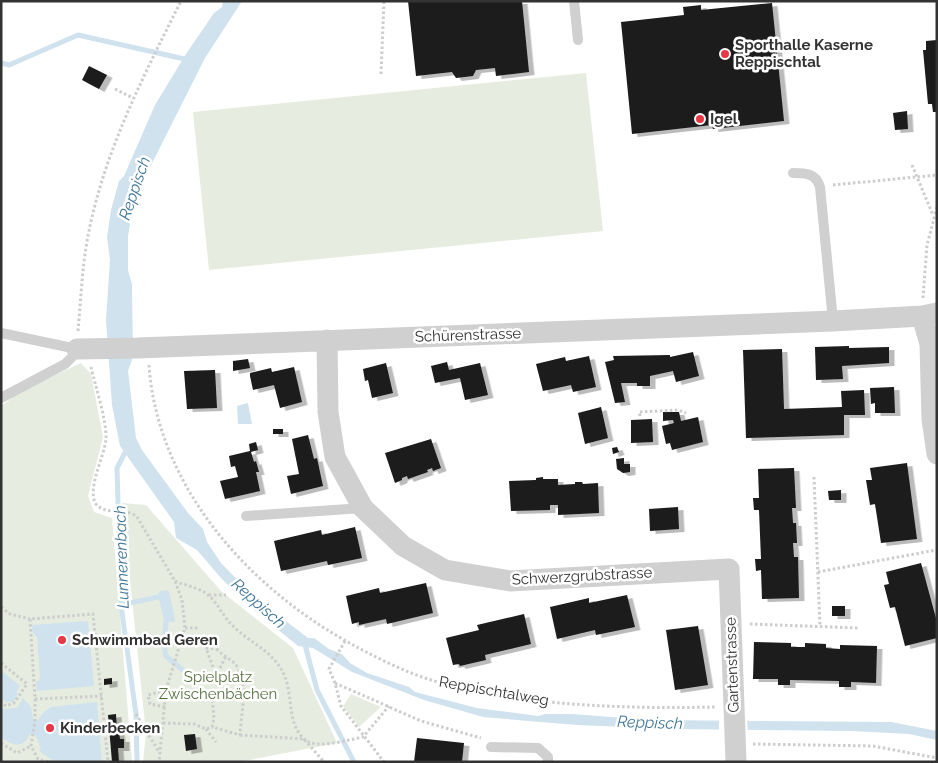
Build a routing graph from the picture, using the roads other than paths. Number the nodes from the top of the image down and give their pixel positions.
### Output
1 (574, 1) edge
2 (578, 40) dead end
3 (793, 173) dead end
4 (929, 315) edge
5 (832, 321) junction
6 (1, 333) edge
7 (327, 340) junction
8 (88, 349) junction
9 (1, 398) edge
10 (937, 454) edge
11 (363, 508) junction
12 (246, 516) dead end
13 (729, 569) joint
14 (491, 747) road end
15 (548, 762) edge
16 (736, 762) edge

1 - 2 lane
3 - 5 lane
4 - 5 street, Schürenstrasse
4 - 10 street
5 - 7 street, Schürenstrasse
6 - 8 lane, Schürenstrasse
7 - 8 street, Schürenstrasse
7 - 11 street, Schwerzgrubstrasse
8 - 9 lane
11 - 12 lane
11 - 13 street, Schwerzgrubstrasse
13 - 16 street, Gartenstrasse
14 - 15 lane

